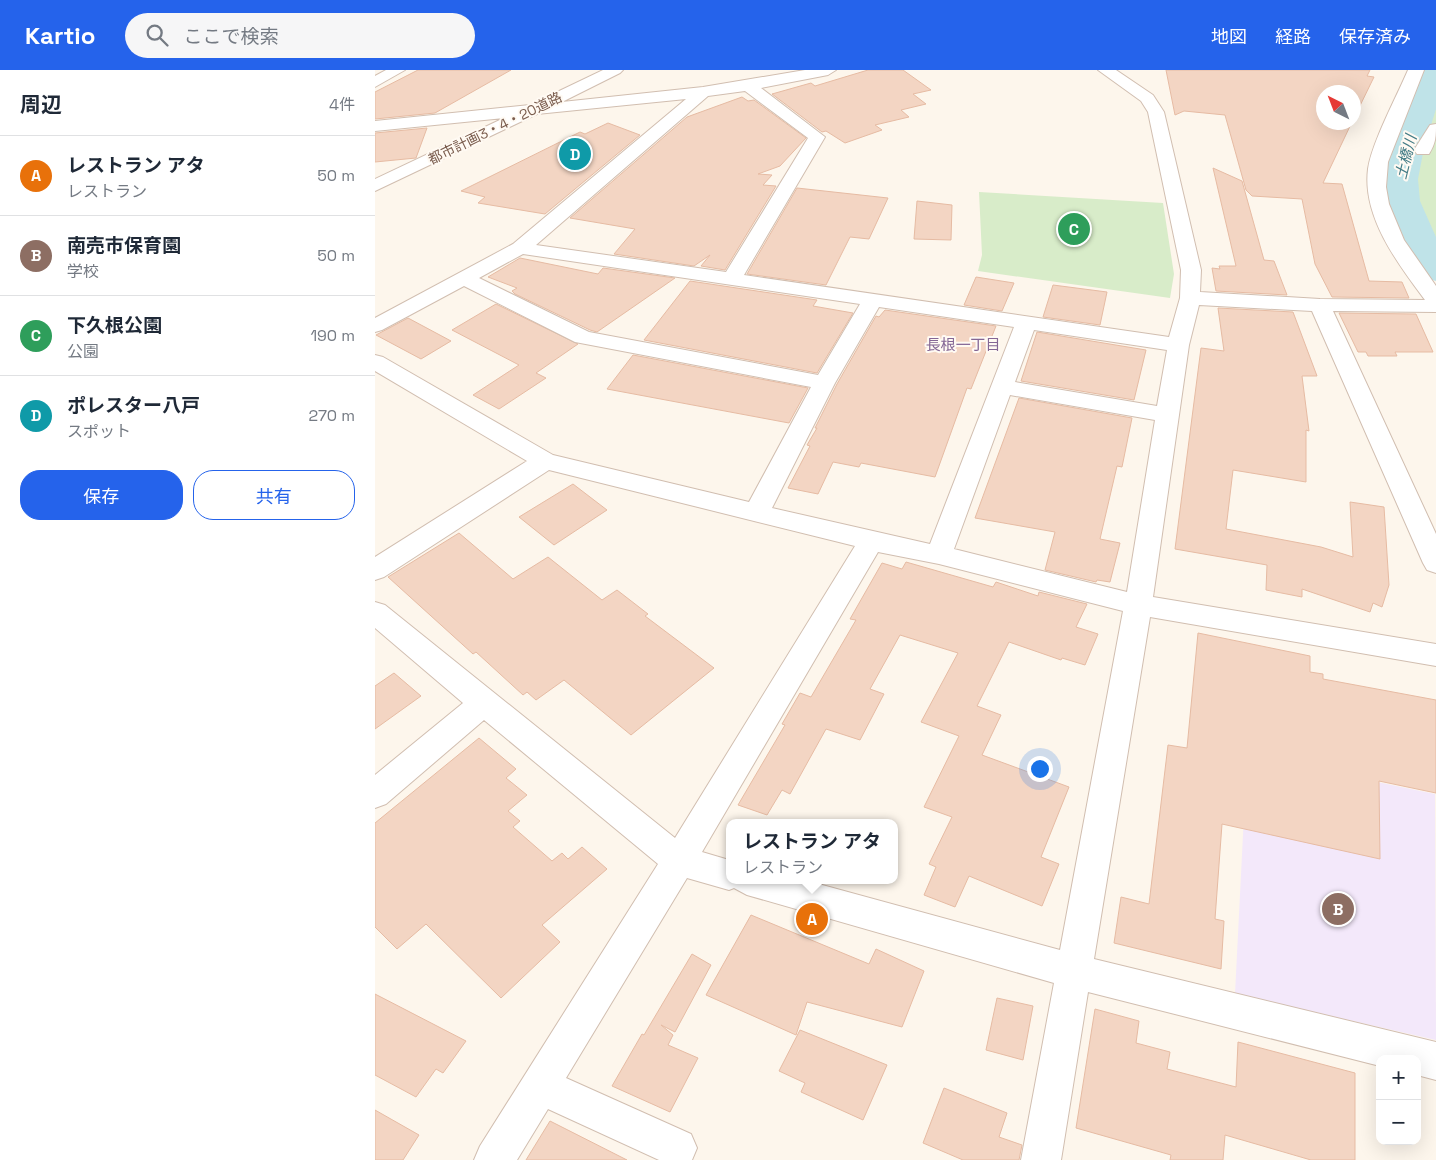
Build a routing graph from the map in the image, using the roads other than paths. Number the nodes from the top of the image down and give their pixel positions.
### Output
1 (397, 70) edge
2 (615, 70) edge
3 (828, 70) edge
4 (1106, 70) edge
5 (1416, 70) edge
6 (376, 81) edge
7 (748, 86) junction
8 (703, 92) junction
9 (529, 112) junction
10 (375, 126) edge
11 (1436, 129) edge
12 (1423, 150) dead end
13 (375, 186) edge
14 (520, 248) junction
15 (465, 279) junction
16 (732, 279) junction
17 (1190, 298) junction
18 (873, 300) junction
19 (1436, 300) edge
20 (1319, 305) junction
21 (1436, 306) edge
22 (1027, 322) junction
23 (375, 326) edge
24 (1178, 345) junction
25 (375, 362) edge
26 (824, 383) junction
27 (1002, 387) junction
28 (1167, 415) junction
29 (545, 461) junction
30 (757, 512) junction
31 (871, 541) junction
32 (939, 555) junction
33 (1436, 563) edge
34 (375, 570) edge
35 (1138, 605) junction
36 (375, 612) edge
37 (1436, 655) edge
38 (484, 703) junction
39 (375, 794) edge
40 (679, 861) junction
41 (726, 874) edge
42 (761, 884) edge
43 (1073, 971) junction
44 (1436, 1061) edge
45 (541, 1086) junction
46 (677, 1148) dead end
47 (495, 1160) edge
48 (1041, 1160) edge

1 - 6 street
2 - 9 street, 都市計画3・4・20道路
3 - 7 street
4 - 17 street
5 - 19 street
7 - 8 street
7 - 16 street
8 - 9 street
8 - 14 street
9 - 10 street
9 - 13 street, 都市計画3・4・20道路
11 - 12 street
14 - 15 street
14 - 16 street
15 - 23 street
15 - 26 street
16 - 18 street
17 - 20 street
17 - 24 street
18 - 22 street
18 - 26 street
20 - 21 street
20 - 33 street
22 - 24 street
22 - 27 street
24 - 28 street
25 - 29 street
26 - 30 street
27 - 28 street
27 - 32 street
28 - 35 street
29 - 30 street
29 - 34 street
30 - 31 street
31 - 32 street
31 - 40 street
32 - 35 street
35 - 37 street
35 - 43 street
36 - 38 street
38 - 39 street
38 - 40 street
40 - 41 street
40 - 45 street
42 - 43 street
43 - 44 street
43 - 48 street
45 - 46 street
45 - 47 street

